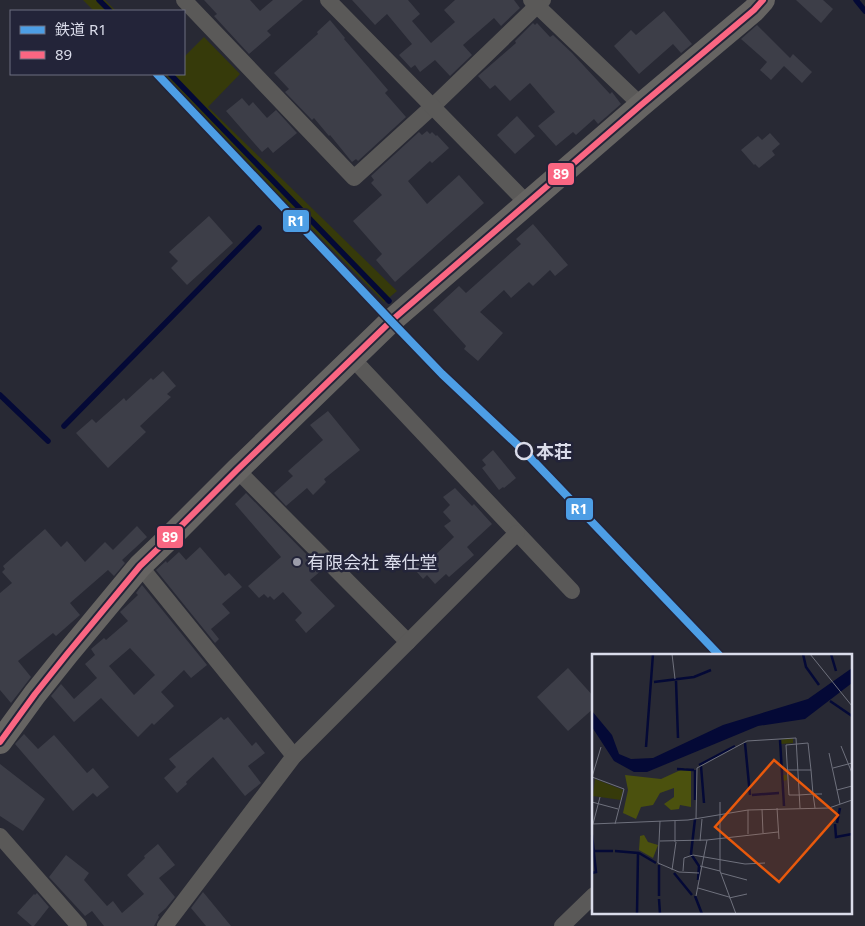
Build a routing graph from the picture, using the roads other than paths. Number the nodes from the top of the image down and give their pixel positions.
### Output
1 (184, 0) edge
2 (328, 0) edge
3 (763, 0) edge
4 (537, 2) edge
5 (641, 105) junction
6 (432, 107) junction
7 (528, 204) junction
8 (352, 358) junction
9 (237, 470) junction
10 (517, 533) junction
11 (140, 566) junction
12 (572, 590) dead end
13 (408, 642) junction
14 (0, 742) edge
15 (294, 756) junction
16 (0, 836) edge
17 (592, 898) edge
18 (79, 926) edge
19 (165, 926) edge
20 (562, 926) edge

1 - 6 street
2 - 6 street
3 - 5 main road
4 - 5 street
4 - 6 street
5 - 7 main road
6 - 7 street
7 - 8 main road
8 - 9 main road
8 - 10 street
9 - 11 main road
9 - 13 street
10 - 12 street
10 - 13 street
11 - 14 main road
11 - 15 street
13 - 15 street
15 - 19 street
16 - 18 street
17 - 20 street

